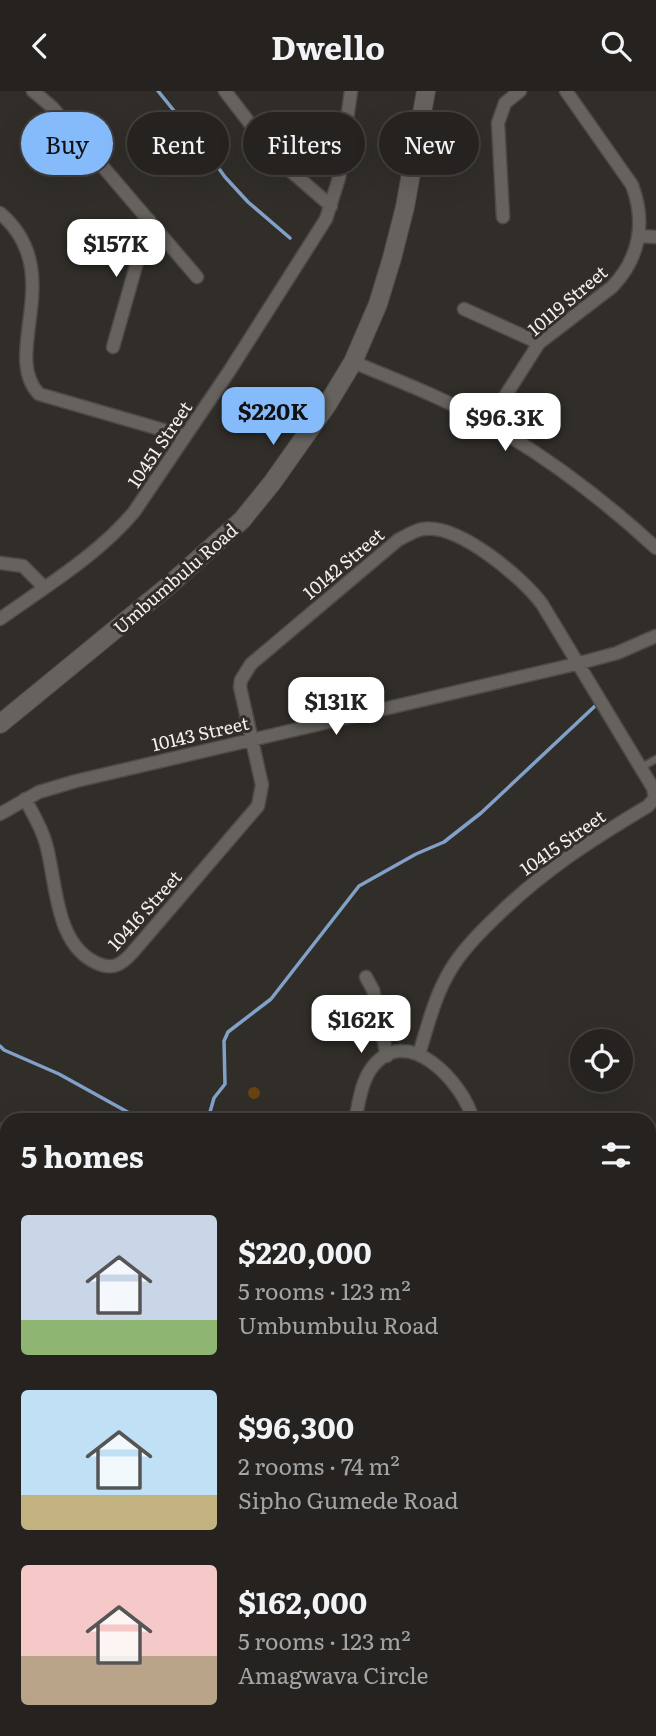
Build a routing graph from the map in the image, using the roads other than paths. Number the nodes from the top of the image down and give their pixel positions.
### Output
1 (33, 91) edge
2 (225, 91) edge
3 (351, 91) edge
4 (426, 91) edge
5 (520, 91) edge
6 (566, 91) edge
7 (331, 206) junction
8 (0, 213) edge
9 (503, 217) dead end
10 (149, 220) junction
11 (640, 236) junction
12 (656, 237) edge
13 (197, 277) dead end
14 (18, 296) dead end
15 (464, 309) dead end
16 (539, 343) junction
17 (113, 347) dead end
18 (353, 362) junction
19 (13, 370) dead end
20 (488, 423) junction
21 (184, 436) junction
22 (656, 548) edge
23 (0, 563) edge
24 (44, 587) junction
25 (0, 619) edge
26 (656, 636) edge
27 (576, 664) junction
28 (0, 724) edge
29 (253, 739) junction
30 (656, 759) edge
31 (640, 768) junction
32 (25, 799) junction
33 (0, 814) edge
34 (366, 977) dead end
35 (419, 1053) junction
36 (387, 1056) junction
37 (357, 1113) edge
38 (470, 1113) edge

1 - 10 street
2 - 7 street
3 - 7 street, 10451 Street
4 - 18 main road, Umbumbulu Road
5 - 9 street
6 - 11 street, 10119 Street
7 - 21 street, 10451 Street
8 - 14 street
10 - 13 street
10 - 17 street
11 - 12 street
11 - 16 street, 10119 Street
15 - 16 street
16 - 20 street, 10119 Street
18 - 20 street
18 - 28 main road, Umbumbulu Road
19 - 21 street
20 - 22 street
21 - 24 street, 10451 Street
23 - 24 street
24 - 25 street, 10451 Street
26 - 27 street, 10143 Street
27 - 29 street, 10143 Street
27 - 29 street, 10142 Street
27 - 31 street, 10415 Street
29 - 32 street, 10143 Street
29 - 32 street, 10416 Street
30 - 31 lane
31 - 35 street, 10415 Street
32 - 33 street, 10143 Street
34 - 36 street
35 - 36 street
35 - 38 street
36 - 37 street

